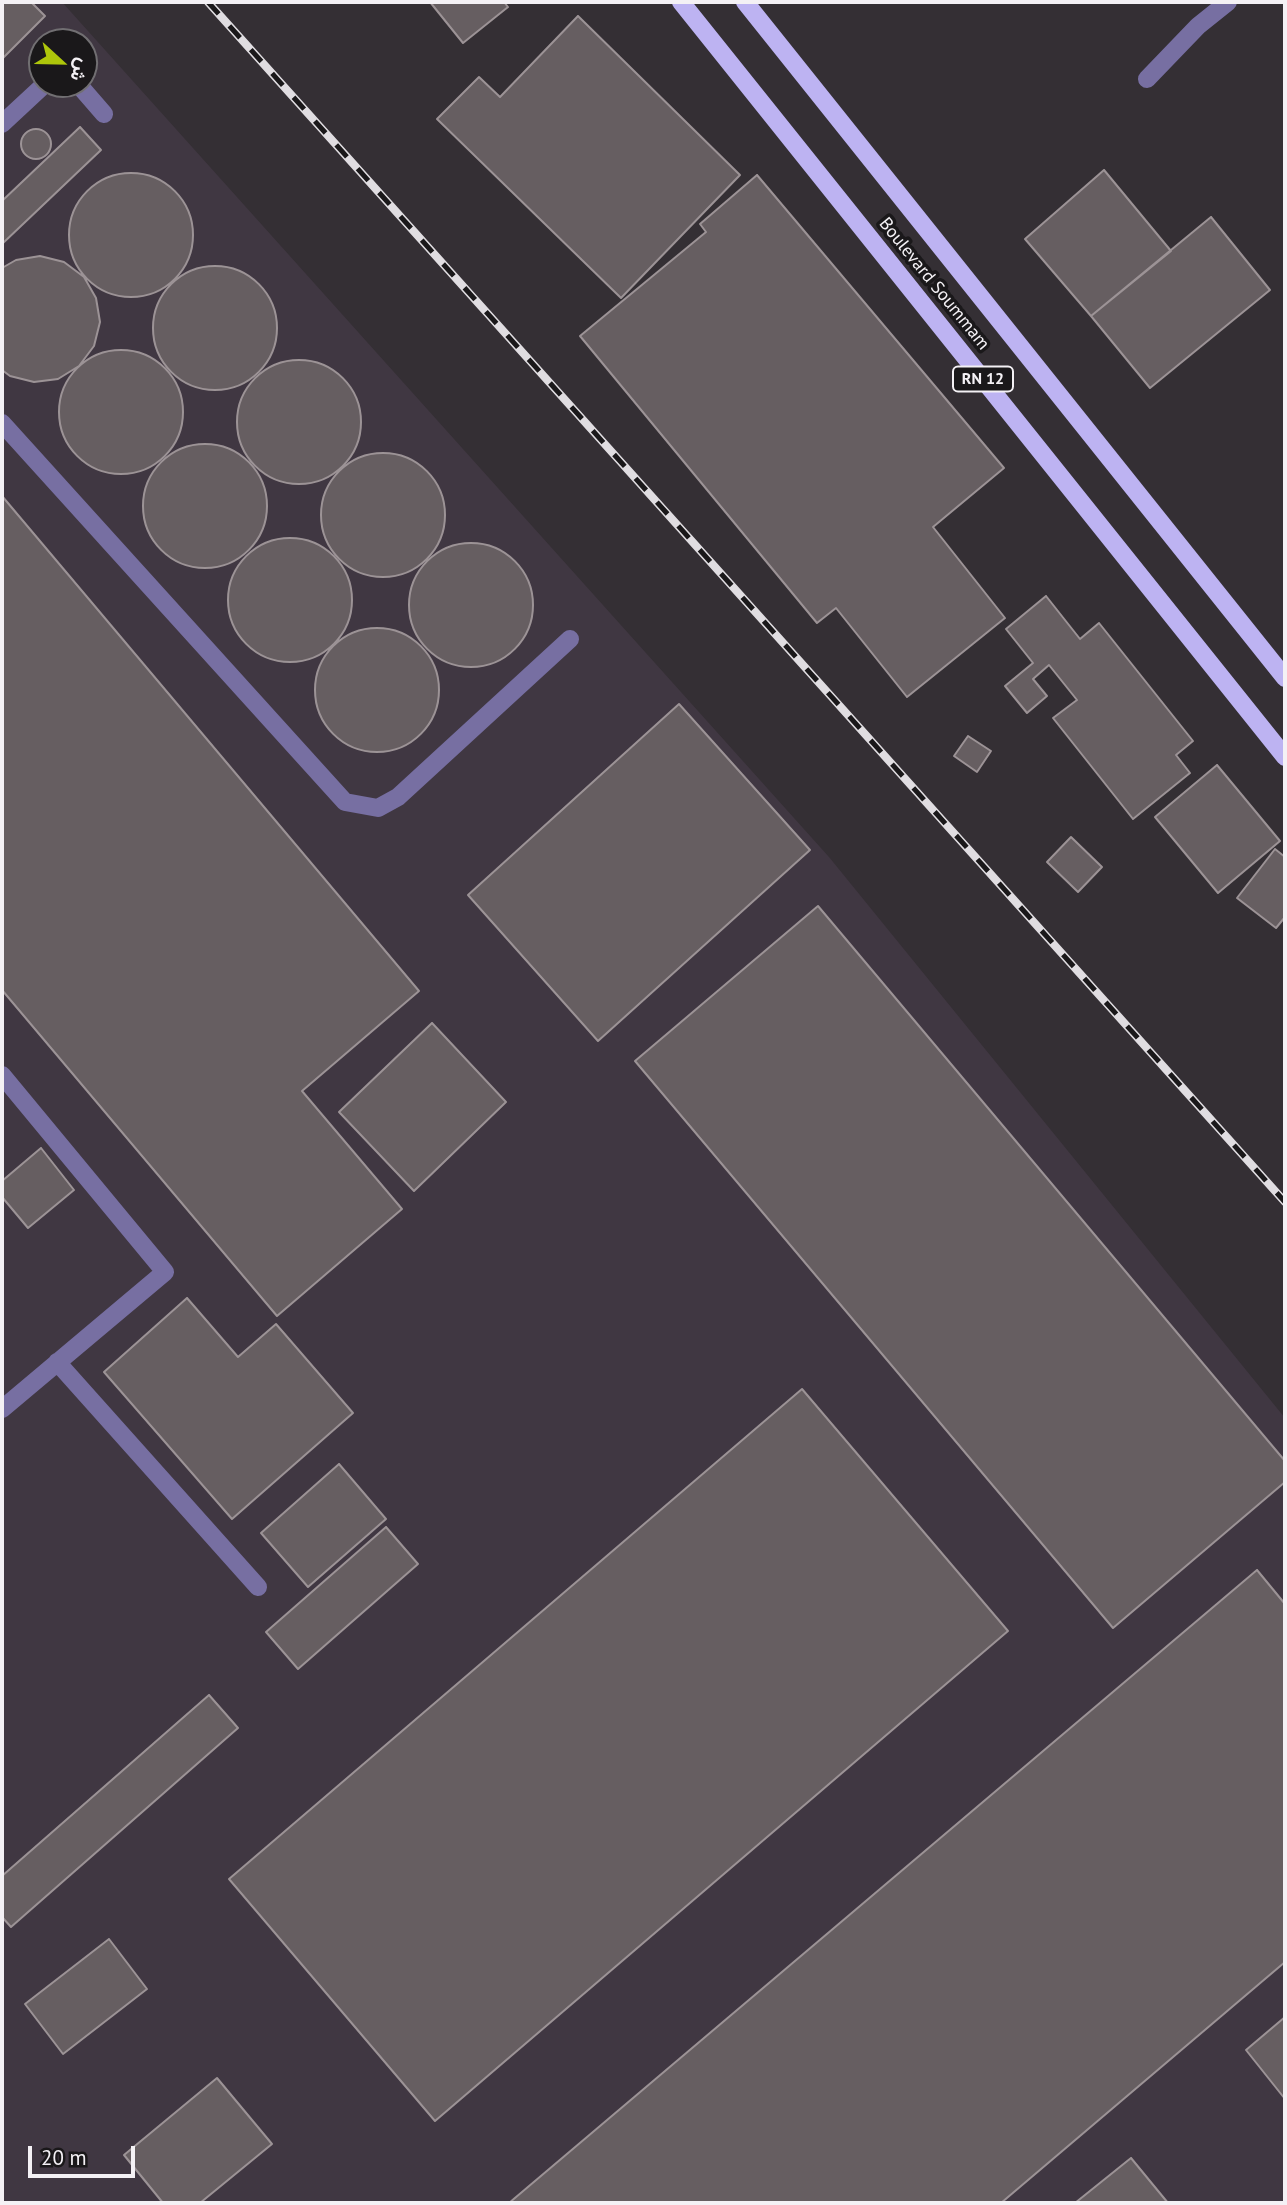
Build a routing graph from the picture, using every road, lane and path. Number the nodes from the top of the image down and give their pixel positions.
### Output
1 (681, 2) edge
2 (745, 2) edge
3 (1228, 2) edge
4 (1147, 79) dead end
5 (30, 98) edge
6 (90, 98) edge
7 (104, 114) dead end
8 (2, 124) edge
9 (2, 422) edge
10 (570, 639) dead end
11 (1285, 678) edge
12 (1285, 757) edge
13 (2, 1075) edge
14 (58, 1362) junction
15 (2, 1409) edge
16 (258, 1587) dead end

1 - 12 main road, Boulevard Soummam / RN 12
2 - 11 main road, Boulevard Soummam / RN 12
3 - 4 lane
5 - 8 lane
6 - 7 lane
9 - 10 lane
13 - 14 lane
14 - 15 lane
14 - 16 lane

